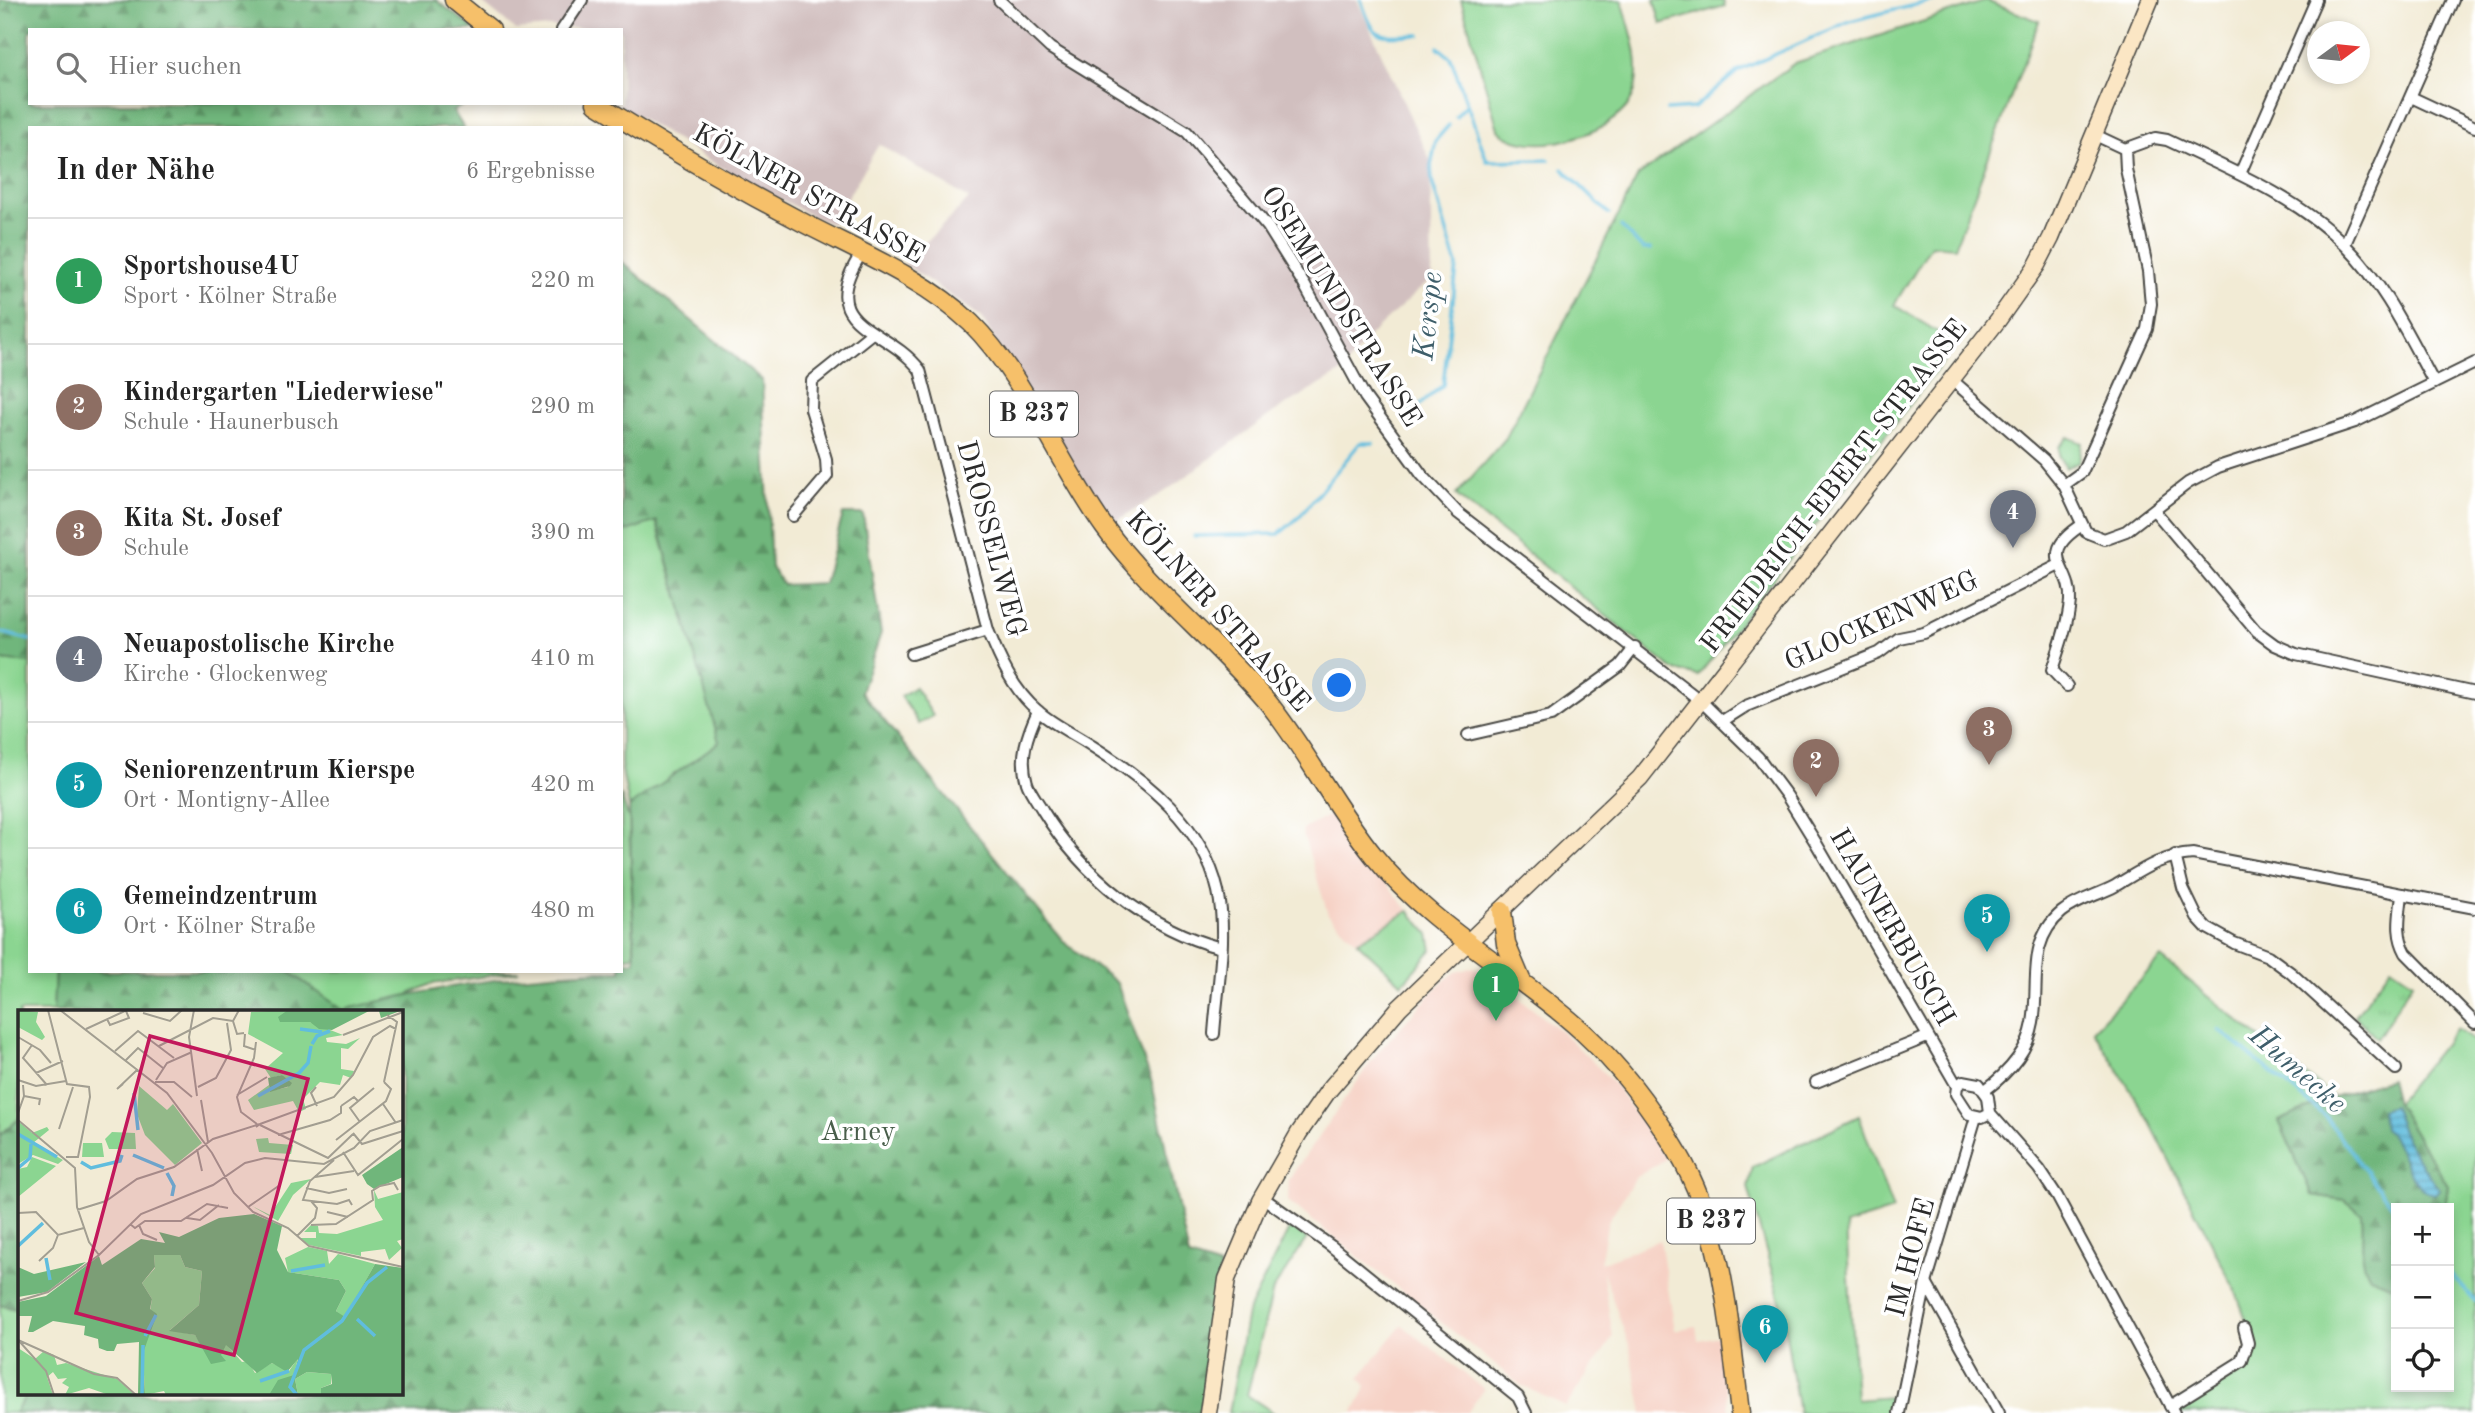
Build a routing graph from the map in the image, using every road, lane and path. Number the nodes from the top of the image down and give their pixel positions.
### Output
1 (454, 0) edge
2 (582, 0) edge
3 (999, 0) edge
4 (2150, 0) edge
5 (2316, 0) edge
6 (2453, 0) edge
7 (489, 28) edge
8 (563, 28) edge
9 (2411, 97) junction
10 (599, 105) edge
11 (2475, 127) edge
12 (2093, 134) junction
13 (2126, 149) junction
14 (2240, 174) junction
15 (2345, 244) junction
16 (861, 254) junction
17 (872, 333) junction
18 (2475, 363) edge
19 (1952, 380) junction
20 (2434, 383) junction
21 (2064, 485) junction
22 (2154, 510) junction
23 (793, 516) dead end
24 (2082, 525) junction
25 (2059, 565) junction
26 (988, 630) junction
27 (1635, 647) junction
28 (911, 654) dead end
29 (2067, 686) dead end
30 (2475, 693) edge
31 (1701, 701) junction
32 (1038, 711) junction
33 (1724, 720) junction
34 (1468, 735) dead end
35 (2175, 855) junction
36 (2402, 894) junction
37 (2475, 908) edge
38 (1502, 911) junction
39 (1468, 942) junction
40 (1221, 948) junction
41 (1524, 985) junction
42 (2475, 1023) edge
43 (1214, 1034) dead end
44 (1927, 1037) junction
45 (2396, 1069) dead end
46 (1816, 1082) dead end
47 (1957, 1086) junction
48 (1984, 1091) junction
49 (1990, 1113) junction
50 (1976, 1117) junction
51 (1262, 1197) junction
52 (1926, 1283) junction
53 (2244, 1328) dead end
54 (2172, 1410) edge
55 (1208, 1413) edge
56 (1526, 1413) edge
57 (1740, 1413) edge
58 (1899, 1413) edge
59 (1999, 1413) edge

1 - 7 main road
2 - 8 street
3 - 27 street, OSEMUNDSTRASSE
4 - 12 main road, FRIEDRICH-EBERT-STRASSE
5 - 14 street
6 - 9 street
9 - 11 street
9 - 15 street
10 - 16 main road, KÖLNER STRASSE / B 237
12 - 13 street
12 - 19 main road, FRIEDRICH-EBERT-STRASSE
13 - 14 street
13 - 21 street
14 - 15 street
15 - 20 street
16 - 17 street, DROSSELWEG
16 - 39 main road, KÖLNER STRASSE / B 237
17 - 23 street
17 - 26 street, DROSSELWEG
18 - 20 street
19 - 21 street
19 - 31 main road, FRIEDRICH-EBERT-STRASSE
20 - 22 street
21 - 24 street
22 - 24 street
22 - 30 street
24 - 25 street
25 - 29 street
25 - 33 street, GLOCKENWEG
26 - 28 street
26 - 32 street, DROSSELWEG
27 - 31 street, OSEMUNDSTRASSE
27 - 34 street
31 - 33 street, HAUNERBUSCH
31 - 38 main road, FRIEDRICH-EBERT-STRASSE
32 - 40 street, DROSSELWEG
32 - 40 street
33 - 44 street, HAUNERBUSCH
35 - 36 street
35 - 45 street
35 - 48 street
36 - 37 street
36 - 42 street
38 - 39 main road, FRIEDRICH-EBERT-STRASSE
38 - 41 main road
39 - 41 main road, KÖLNER STRASSE / B 237
39 - 51 main road, FRIEDRICH-EBERT-STRASSE
40 - 43 street, DROSSELWEG
41 - 57 main road, KÖLNER STRASSE / B 237
44 - 46 street
44 - 47 street, HAUNERBUSCH
47 - 48 street
47 - 50 street
48 - 49 street
49 - 50 street
49 - 54 street
50 - 52 street, IM HOFE
51 - 55 main road, FRIEDRICH-EBERT-STRASSE
51 - 56 street
52 - 58 street, IM HOFE
52 - 59 street
53 - 54 street

